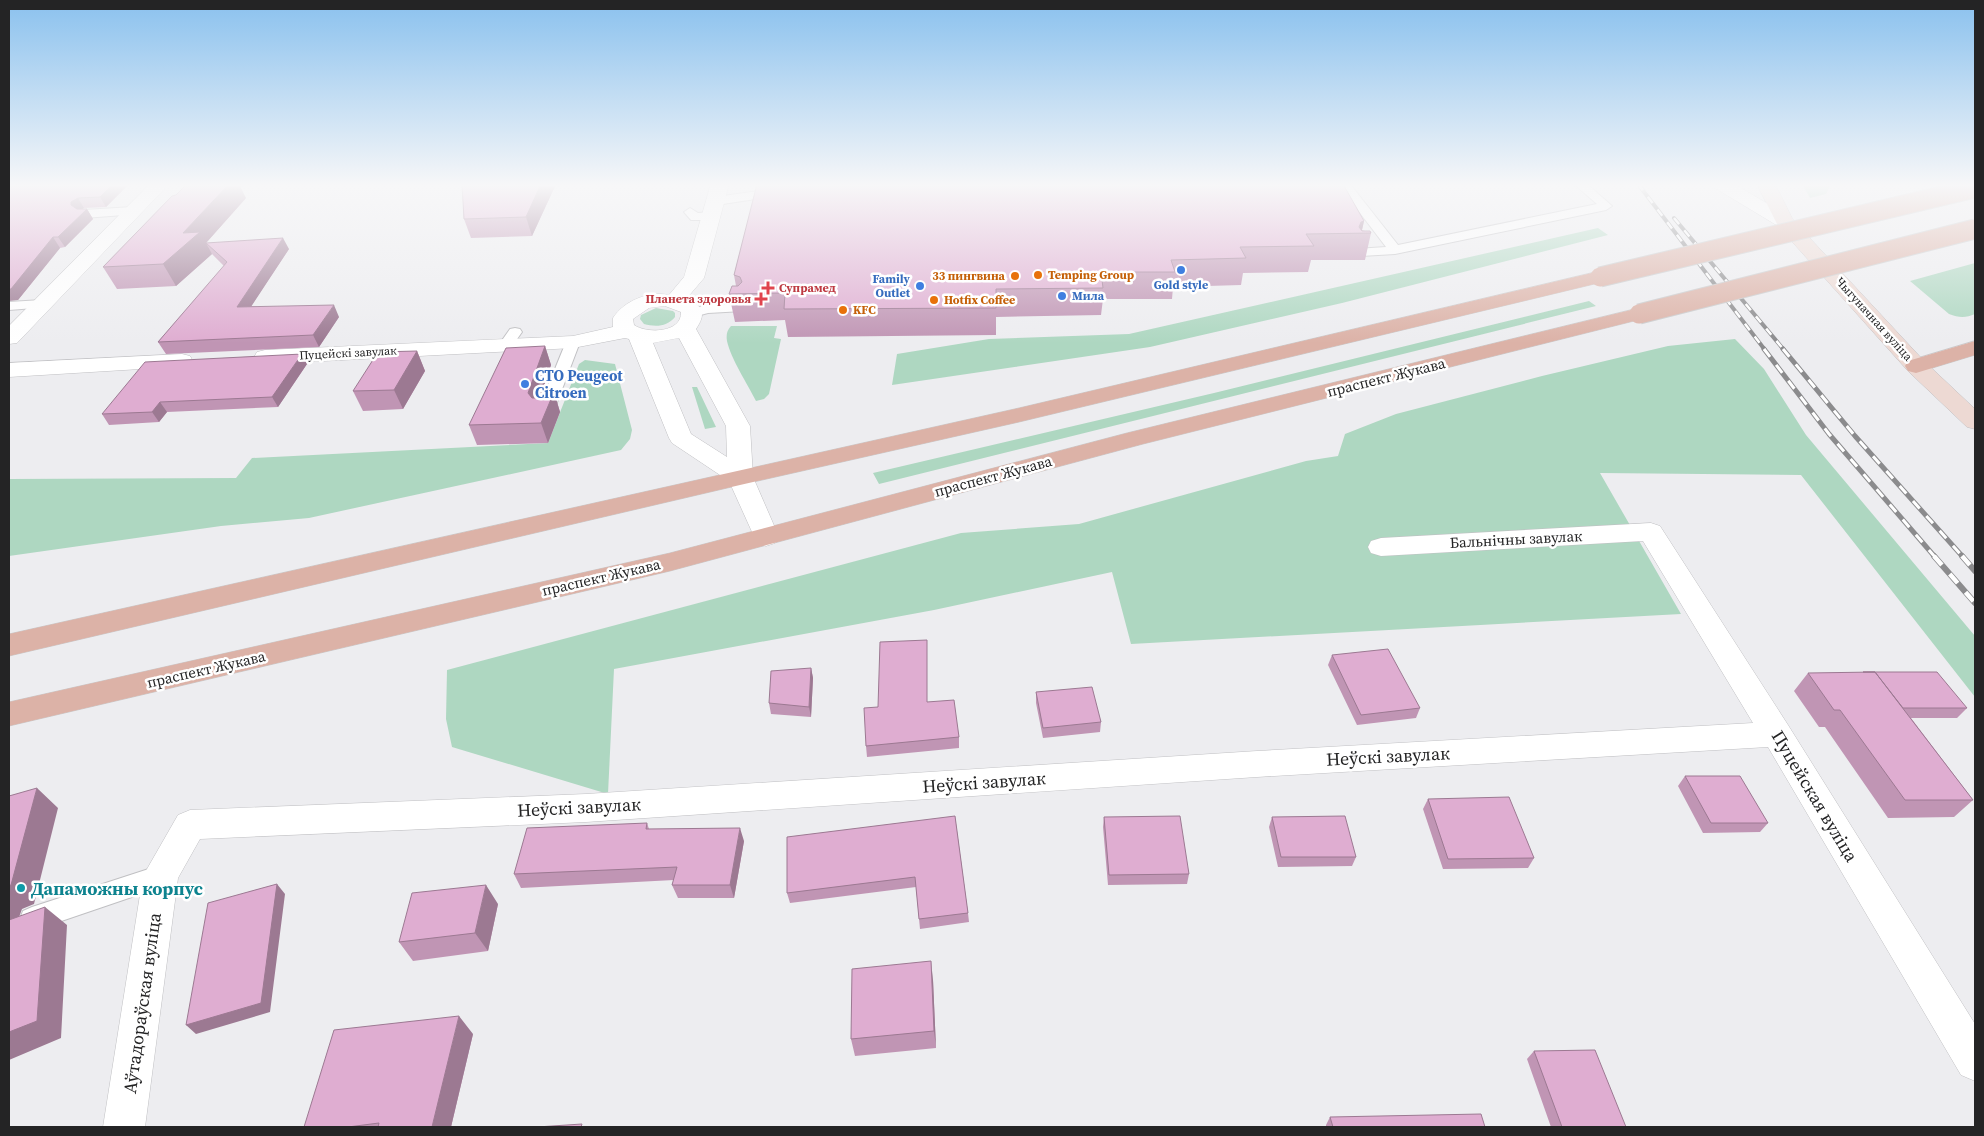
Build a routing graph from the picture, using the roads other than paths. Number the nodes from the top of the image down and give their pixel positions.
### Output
1 (108, 237) edge
2 (706, 237) edge
3 (1385, 237) edge
4 (1457, 237) edge
5 (1768, 237) edge
6 (1800, 237) edge
7 (1943, 237) edge
8 (1395, 250) junction
9 (1361, 252) edge
10 (674, 301) junction
11 (42, 304) junction
12 (9, 306) edge
13 (738, 308) edge
14 (689, 321) junction
15 (633, 334) junction
16 (9, 338) edge
17 (573, 342) junction
18 (1975, 348) edge
19 (247, 358) edge
20 (197, 360) edge
21 (1916, 366) junction
22 (9, 370) edge
23 (545, 413) edge
24 (1975, 422) edge
25 (740, 477) junction
26 (1651, 532) joint
27 (766, 537) junction
28 (1382, 547) dead end
29 (9, 645) edge
30 (9, 714) edge
31 (1778, 734) junction
32 (190, 825) joint
33 (161, 876) junction
34 (32, 919) edge
35 (1975, 1061) edge
36 (124, 1127) edge

1 - 11 street
2 - 10 street
3 - 8 lane
4 - 8 lane
5 - 25 main road, bridge
6 - 21 main road, Чыгуначная вуліца
7 - 27 main road, праспект Жукава, bridge
8 - 9 lane
10 - 14 street
10 - 15 street
11 - 12 lane
11 - 16 street
13 - 14 lane
14 - 15 street, Пуцейскі завулак
14 - 25 street
15 - 17 street, Пуцейскі завулак
15 - 25 street
17 - 19 street, Пуцейскі завулак
17 - 23 lane
18 - 21 main road
20 - 22 street
21 - 24 main road, Чыгуначная вуліца
25 - 27 street
25 - 29 main road
26 - 28 street, Бальнічны завулак
26 - 31 street, Пуцейская вуліца
27 - 30 main road, праспект Жукава
31 - 32 street, Неўскі завулак
31 - 35 street, Пуцейская вуліца
32 - 33 street, Аўтадораўская вуліца
33 - 34 lane
33 - 36 street, Аўтадораўская вуліца

